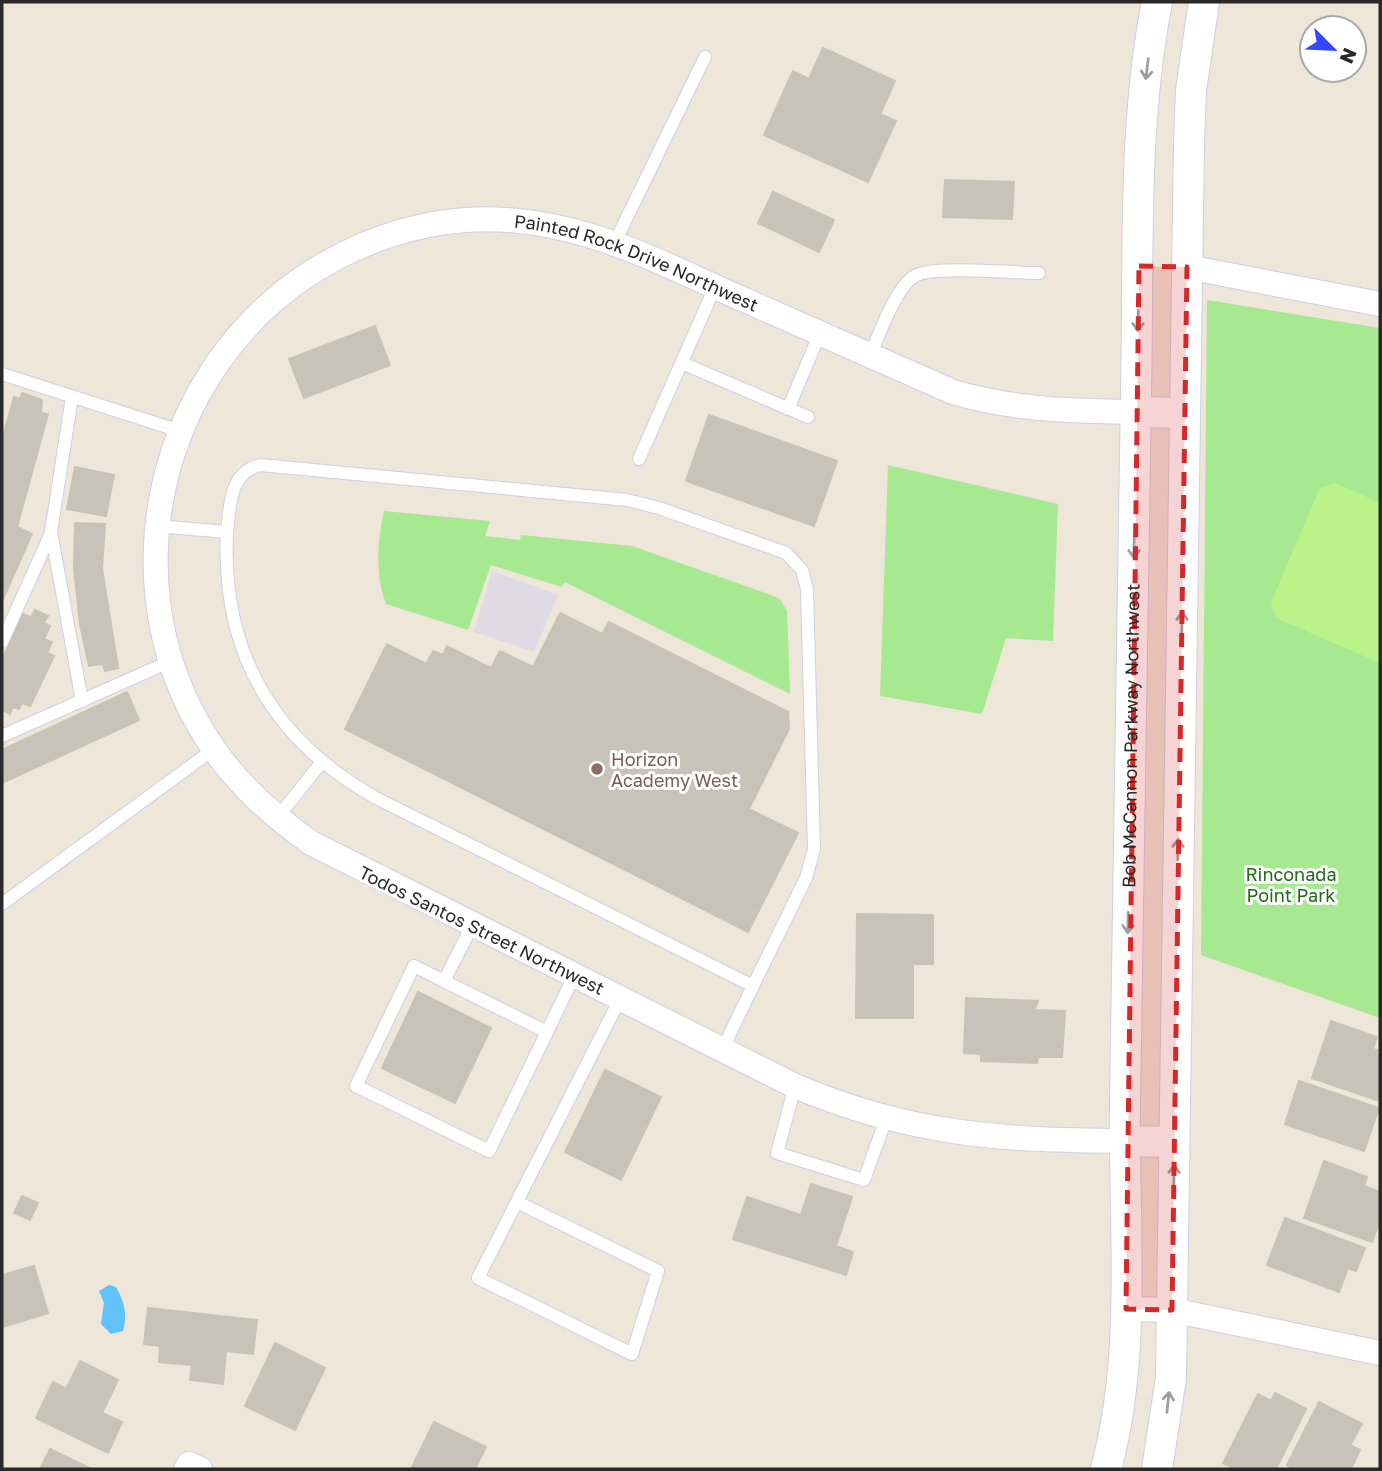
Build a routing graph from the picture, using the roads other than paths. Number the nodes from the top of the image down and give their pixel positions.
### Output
1 (1157, 2) edge
2 (1204, 2) edge
3 (705, 57) dead end
4 (615, 242) junction
5 (1139, 266) junction
6 (1186, 267) junction
7 (1039, 274) dead end
8 (715, 287) junction
9 (1380, 304) edge
10 (820, 333) junction
11 (870, 355) junction
12 (682, 363) junction
13 (3, 378) edge
14 (72, 397) junction
15 (190, 407) joint
16 (788, 409) junction
17 (1136, 412) junction
18 (1185, 413) junction
19 (808, 417) dead end
20 (180, 431) junction
21 (639, 459) dead end
22 (156, 526) junction
23 (51, 532) junction
24 (227, 532) junction
25 (2, 642) edge
26 (171, 661) junction
27 (82, 701) junction
28 (2, 736) edge
29 (214, 749) junction
30 (321, 763) junction
31 (277, 818) junction
32 (2, 904) edge
33 (472, 926) junction
34 (574, 976) junction
35 (444, 981) junction
36 (752, 986) junction
37 (620, 999) junction
38 (547, 1032) junction
39 (722, 1050) junction
40 (795, 1086) junction
41 (886, 1119) junction
42 (1125, 1141) junction
43 (1174, 1142) junction
44 (517, 1202) junction
45 (1126, 1310) junction
46 (1172, 1310) junction
47 (1380, 1352) edge
48 (186, 1469) edge
49 (200, 1469) edge
50 (1106, 1469) edge
51 (1157, 1469) edge

1 -> 5 street, Bob McCannon Parkway Northwest
2 - 6 street
3 - 4 lane
4 - 8 street, Painted Rock Drive Northwest
4 - 15 street, Painted Rock Drive Northwest
5 - 6 street
5 -> 17 street, Bob McCannon Parkway Northwest
6 - 9 street
6 - 18 street
7 - 11 lane
8 - 10 street, Painted Rock Drive Northwest
8 - 12 lane
10 - 11 street, Painted Rock Drive Northwest
10 - 16 lane
11 - 17 street, Painted Rock Drive Northwest
12 - 16 lane
12 - 21 lane
13 - 14 lane
14 - 20 lane
14 - 23 lane
15 - 20 street, Todos Santos Street Northwest
16 - 19 lane
17 - 18 street
17 -> 42 street, Bob McCannon Parkway Northwest
43 -> 18 street
20 - 22 street, Todos Santos Street Northwest
22 - 24 lane
22 - 26 street, Todos Santos Street Northwest
23 - 25 lane
23 - 27 lane
24 - 30 lane
24 - 36 lane
26 - 27 lane
26 - 29 street, Todos Santos Street Northwest
27 - 28 lane
29 - 31 street, Todos Santos Street Northwest
29 - 32 lane
30 - 31 lane
30 - 36 lane
31 - 33 street, Todos Santos Street Northwest
33 - 34 street, Todos Santos Street Northwest
33 - 35 lane
34 - 37 street, Todos Santos Street Northwest
34 - 38 lane
35 - 38 lane
35 - 38 lane
36 - 39 lane
37 - 39 street, Todos Santos Street Northwest
37 - 44 lane
39 - 40 street, Todos Santos Street Northwest
40 - 41 street, Todos Santos Street Northwest
40 - 41 lane
41 - 42 street, Todos Santos Street Northwest
42 - 43 street
42 - 45 street, Bob McCannon Parkway Northwest
46 -> 43 street
44 - 44 lane
45 - 46 street
45 - 50 street, Bob McCannon Parkway Northwest
46 - 47 street
51 -> 46 street
48 - 49 street

